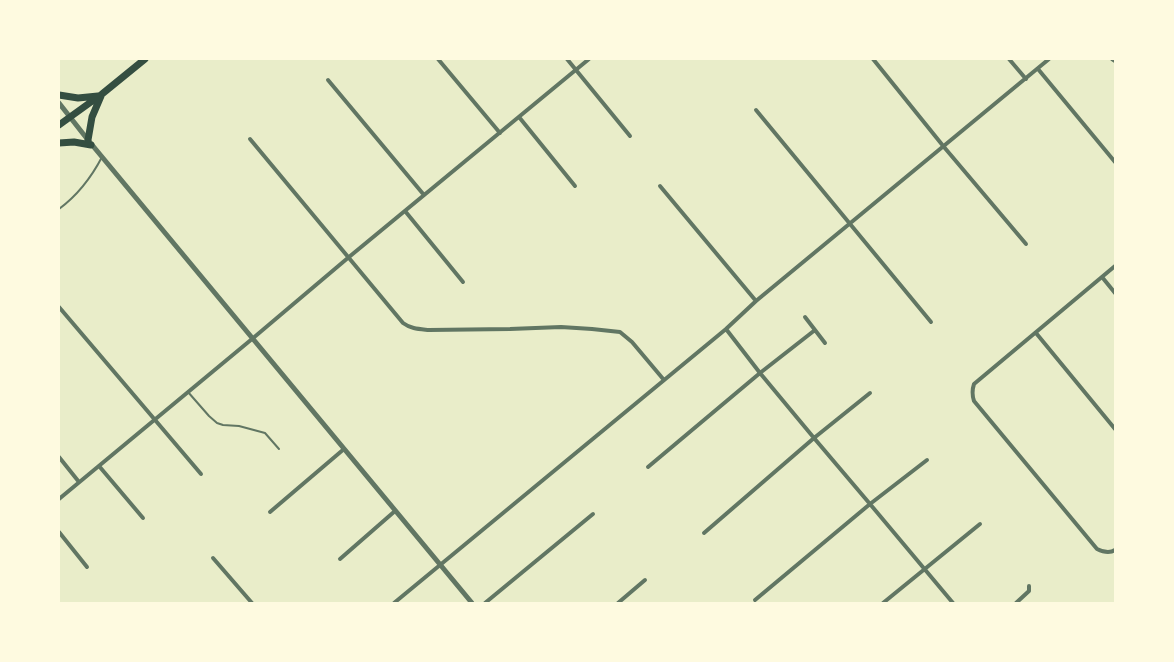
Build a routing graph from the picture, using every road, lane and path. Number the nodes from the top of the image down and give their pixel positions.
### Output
1 (145, 59) edge
2 (438, 59) edge
3 (567, 59) edge
4 (589, 59) edge
5 (873, 59) edge
6 (1009, 59) edge
7 (1049, 59) edge
8 (1112, 59) edge
9 (1115, 61) edge
10 (576, 69) junction
11 (1038, 69) junction
12 (1026, 79) junction
13 (328, 80) dead end
14 (59, 95) edge
15 (100, 95) junction
16 (59, 103) edge
17 (756, 110) dead end
18 (70, 117) junction
19 (518, 117) junction
20 (59, 125) edge
21 (500, 133) junction
22 (630, 136) dead end
23 (250, 139) dead end
24 (90, 142) junction
25 (59, 143) edge
26 (944, 146) junction
27 (102, 157) junction
28 (1115, 162) edge
29 (575, 186) dead end
30 (660, 186) dead end
31 (424, 195) junction
32 (59, 210) edge
33 (405, 211) junction
34 (849, 224) junction
35 (1026, 244) dead end
36 (348, 257) junction
37 (1115, 266) edge
38 (1102, 277) junction
39 (462, 282) dead end
40 (1115, 293) edge
41 (756, 301) junction
42 (59, 307) edge
43 (805, 317) dead end
44 (931, 322) dead end
45 (726, 329) junction
46 (815, 330) junction
47 (1036, 333) junction
48 (252, 339) junction
49 (825, 343) dead end
50 (760, 373) junction
51 (664, 380) junction
52 (188, 392) junction
53 (870, 393) dead end
54 (156, 419) junction
55 (1115, 429) edge
56 (814, 438) junction
57 (279, 449) dead end
58 (344, 449) junction
59 (59, 457) edge
60 (927, 460) dead end
61 (99, 466) junction
62 (648, 467) dead end
63 (201, 474) dead end
64 (79, 482) junction
65 (59, 499) edge
66 (870, 504) junction
67 (395, 511) junction
68 (270, 512) dead end
69 (594, 514) dead end
70 (143, 518) dead end
71 (980, 524) dead end
72 (59, 532) edge
73 (704, 533) dead end
74 (1115, 550) edge
75 (213, 558) dead end
76 (340, 559) dead end
77 (439, 565) junction
78 (87, 567) dead end
79 (924, 569) junction
80 (645, 580) dead end
81 (1030, 586) dead end
82 (755, 600) dead end
83 (252, 603) edge
84 (394, 603) edge
85 (472, 603) edge
86 (485, 603) edge
87 (618, 603) edge
88 (883, 603) edge
89 (953, 603) edge
90 (1016, 603) edge

1 - 15 main road
2 - 21 street
3 - 10 street
4 - 10 street
5 - 26 street
6 - 12 street
7 - 11 street
8 - 9 street
10 - 19 street
10 - 22 street
11 - 12 street
11 - 28 street
12 - 26 street
13 - 31 street
14 - 15 main road
15 - 18 main road
15 - 24 main road
16 - 18 street
17 - 34 street
18 - 20 main road
18 - 24 street
19 - 21 street
19 - 29 street
21 - 31 street
23 - 36 street
24 - 25 main road
24 - 27 street
26 - 34 street
26 - 35 street
27 - 32 lane
27 - 48 street
30 - 41 street
31 - 33 street
33 - 36 street
33 - 39 street
34 - 41 street
34 - 44 street
36 - 48 street
36 - 51 street
37 - 38 street
38 - 40 street
38 - 47 street
41 - 45 street
42 - 54 street
43 - 46 street
45 - 50 street
45 - 51 street
46 - 49 street
46 - 50 street
47 - 55 street
47 - 74 street
48 - 52 street
48 - 58 street
50 - 56 street
50 - 62 street
51 - 77 street
52 - 54 street
52 - 57 lane
53 - 56 street
54 - 61 street
54 - 63 street
56 - 66 street
56 - 73 street
58 - 67 street
58 - 68 street
59 - 64 street
60 - 66 street
61 - 64 street
61 - 70 street
64 - 65 street
66 - 79 street
66 - 82 street
67 - 76 street
67 - 77 street
69 - 86 street
71 - 79 street
72 - 78 street
75 - 83 street
77 - 84 street
77 - 85 street
79 - 88 street
79 - 89 street
80 - 87 street
81 - 90 street

